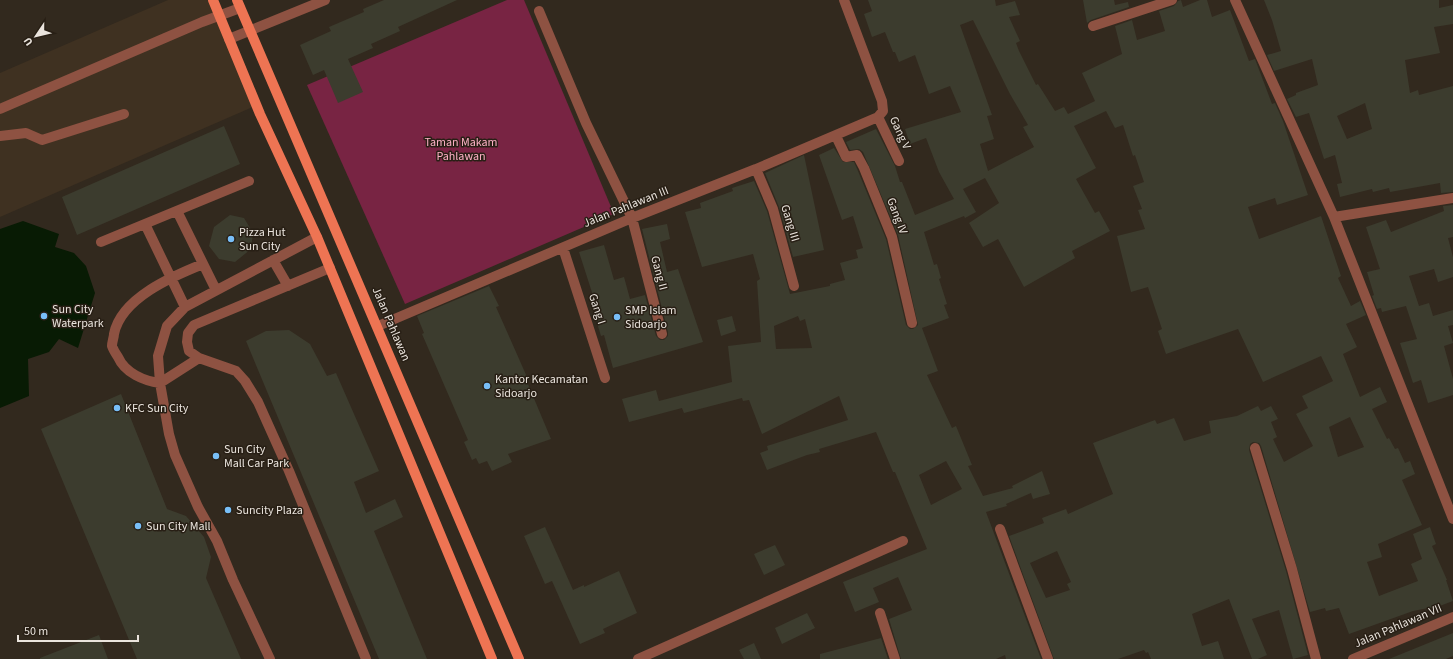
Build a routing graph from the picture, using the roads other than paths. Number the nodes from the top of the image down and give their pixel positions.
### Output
1 (213, 0) edge
2 (325, 0) edge
3 (844, 0) edge
4 (1172, 0) edge
5 (1235, 0) edge
6 (239, 4) edge
7 (539, 11) dead end
8 (219, 15) junction
9 (1093, 26) dead end
10 (250, 31) junction
11 (229, 39) junction
12 (0, 109) edge
13 (124, 114) dead end
14 (881, 114) junction
15 (0, 136) edge
16 (836, 136) junction
17 (899, 161) dead end
18 (756, 169) junction
19 (249, 181) dead end
20 (1453, 198) edge
21 (177, 211) junction
22 (1334, 217) junction
23 (632, 218) junction
24 (145, 224) junction
25 (318, 237) junction
26 (101, 242) dead end
27 (563, 248) junction
28 (273, 260) junction
29 (203, 264) junction
30 (330, 268) junction
31 (170, 277) junction
32 (288, 286) junction
33 (794, 286) dead end
34 (216, 290) junction
35 (184, 307) junction
36 (912, 323) dead end
37 (378, 326) junction
38 (662, 334) dead end
39 (199, 358) junction
40 (605, 378) dead end
41 (160, 383) junction
42 (1255, 448) dead end
43 (1453, 519) edge
44 (1000, 529) dead end
45 (903, 542) dead end
46 (880, 613) dead end
47 (1453, 617) edge
48 (270, 659) edge
49 (366, 659) edge
50 (492, 659) edge
51 (519, 659) edge
52 (638, 659) edge
53 (895, 659) edge
54 (1048, 659) edge
55 (1316, 659) edge
56 (1353, 659) edge

1 - 8 main road
2 - 10 street
3 - 14 street, Gang V
4 - 9 street
5 - 22 street
6 - 8 street
6 - 10 main road, Jalan Pahlawan
7 - 23 street, Gang II
8 - 11 main road
8 - 12 street
10 - 11 street
10 - 37 main road, Jalan Pahlawan
11 - 25 main road
13 - 15 street
14 - 16 street, Jalan Pahlawan III
14 - 17 street, Gang V
16 - 18 street, Jalan Pahlawan III
16 - 36 street, Gang IV
18 - 23 street, Jalan Pahlawan III
18 - 33 street, Gang III
19 - 21 street
20 - 22 street
21 - 24 street
21 - 29 street
22 - 43 street
23 - 27 street, Jalan Pahlawan III
23 - 38 street, Gang II
24 - 26 street
24 - 31 street
25 - 28 street
25 - 30 main road
27 - 37 street, Jalan Pahlawan III
27 - 40 street, Gang I
28 - 32 street
28 - 34 street
29 - 31 street
29 - 34 street
30 - 32 street
30 - 50 main road
31 - 35 street
31 - 41 street
32 - 39 street
34 - 35 street
35 - 41 street
37 - 51 main road, Jalan Pahlawan
39 - 41 street
39 - 49 street
41 - 48 street
42 - 55 street
44 - 54 street
45 - 52 street
46 - 53 street
47 - 56 street, Jalan Pahlawan VII

